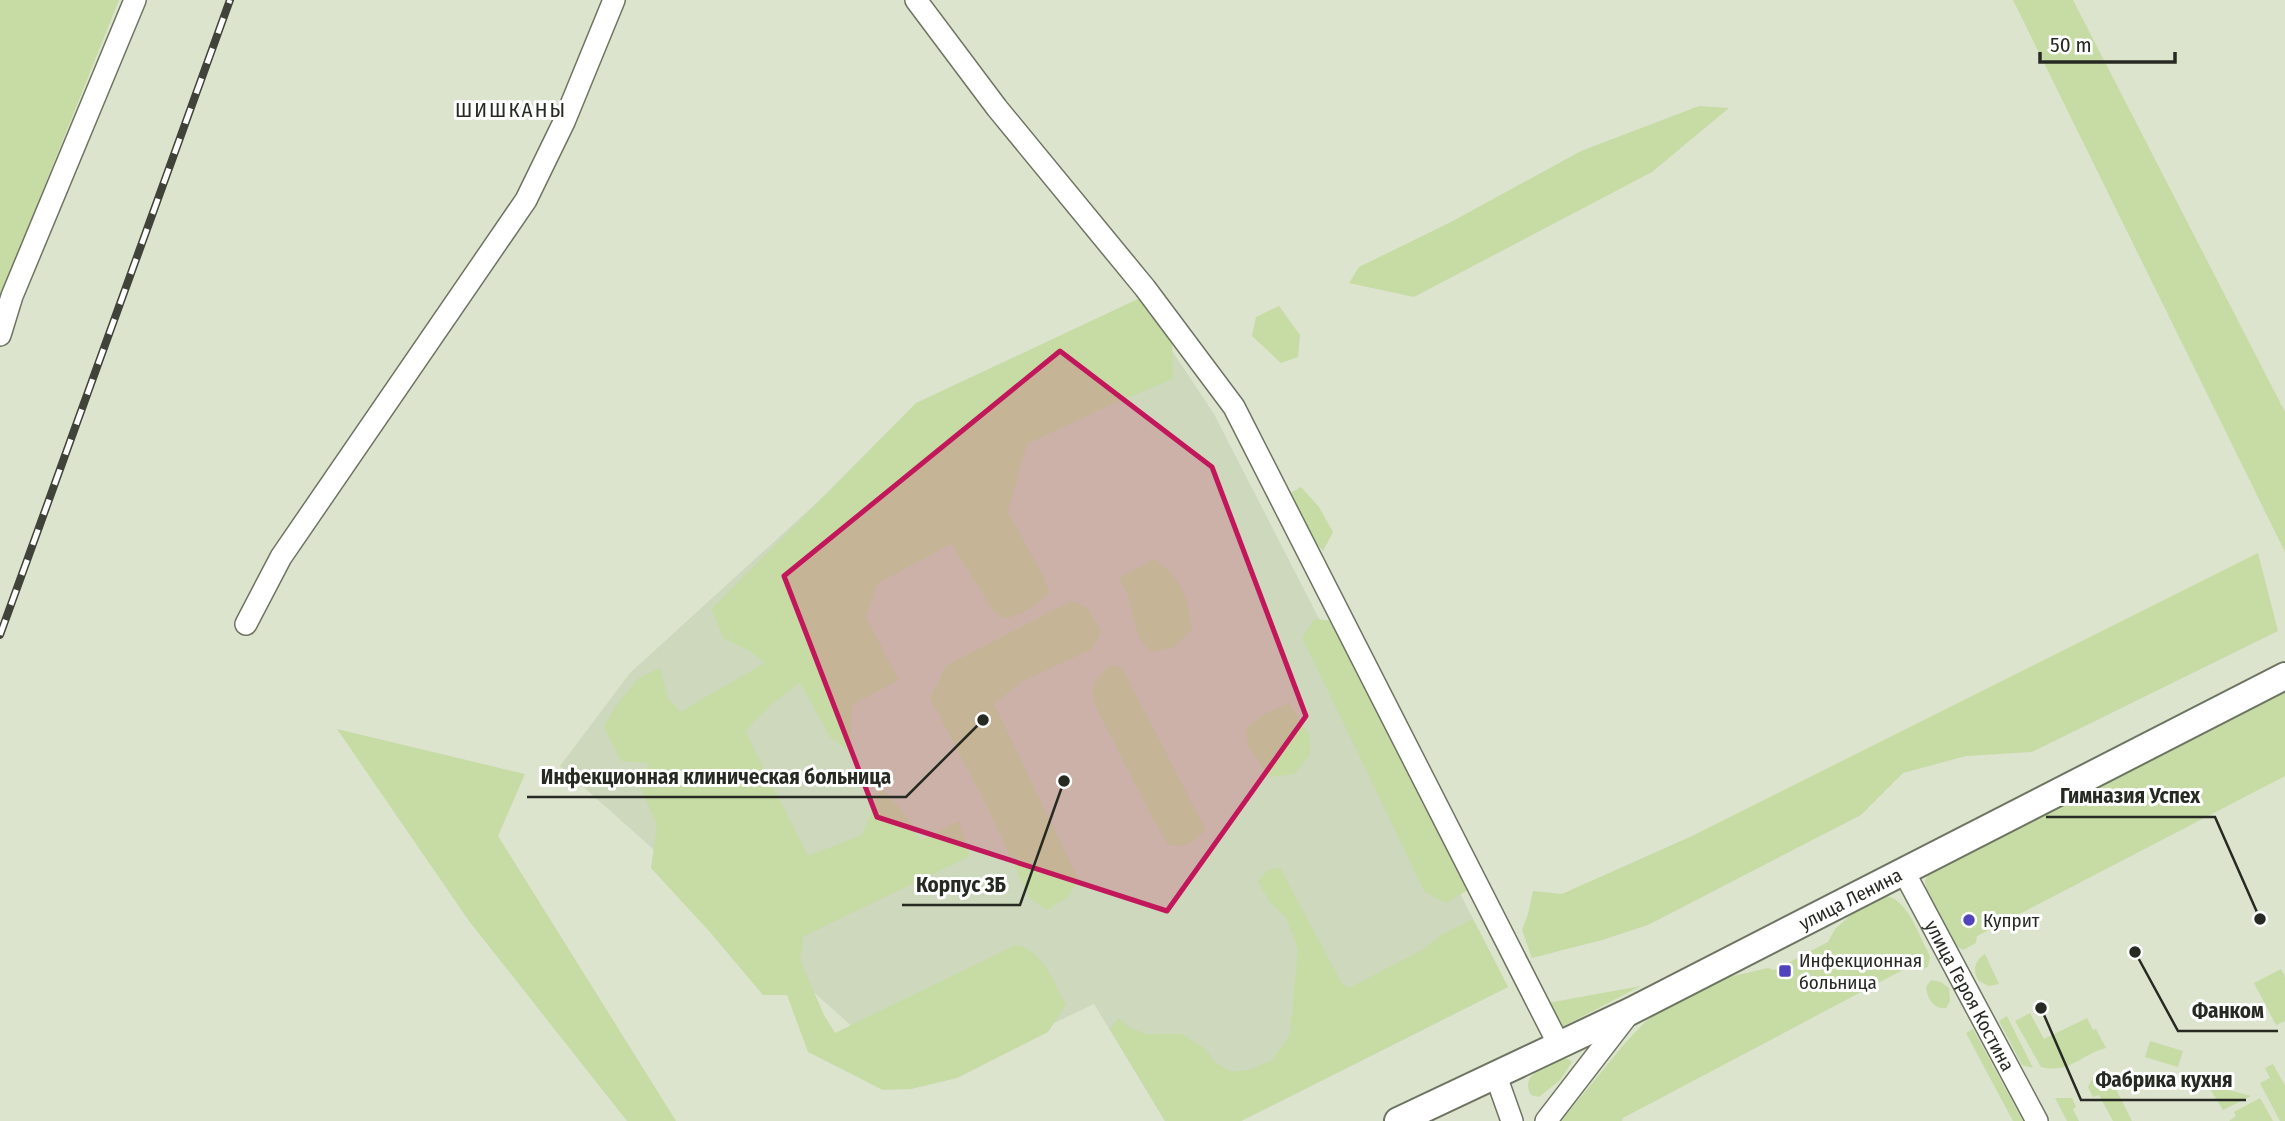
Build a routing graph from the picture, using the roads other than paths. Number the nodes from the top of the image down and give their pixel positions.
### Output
1 (135, 0) edge
2 (614, 0) edge
3 (916, 0) edge
4 (0, 335) edge
5 (246, 624) dead end
6 (2285, 676) edge
7 (1904, 872) junction
8 (1631, 1011) junction
9 (1559, 1045) junction
10 (1496, 1076) junction
11 (1405, 1117) edge
12 (1511, 1121) edge
13 (1546, 1121) edge
14 (2037, 1121) edge

1 - 4 street
2 - 5 street
3 - 9 street
6 - 7 main road, улица Ленина
7 - 8 main road, улица Ленина
7 - 14 street, улица Героя Костина
8 - 9 main road, улица Ленина
8 - 13 street
9 - 10 main road, улица Ленина
10 - 11 main road, улица Ленина
10 - 12 street

